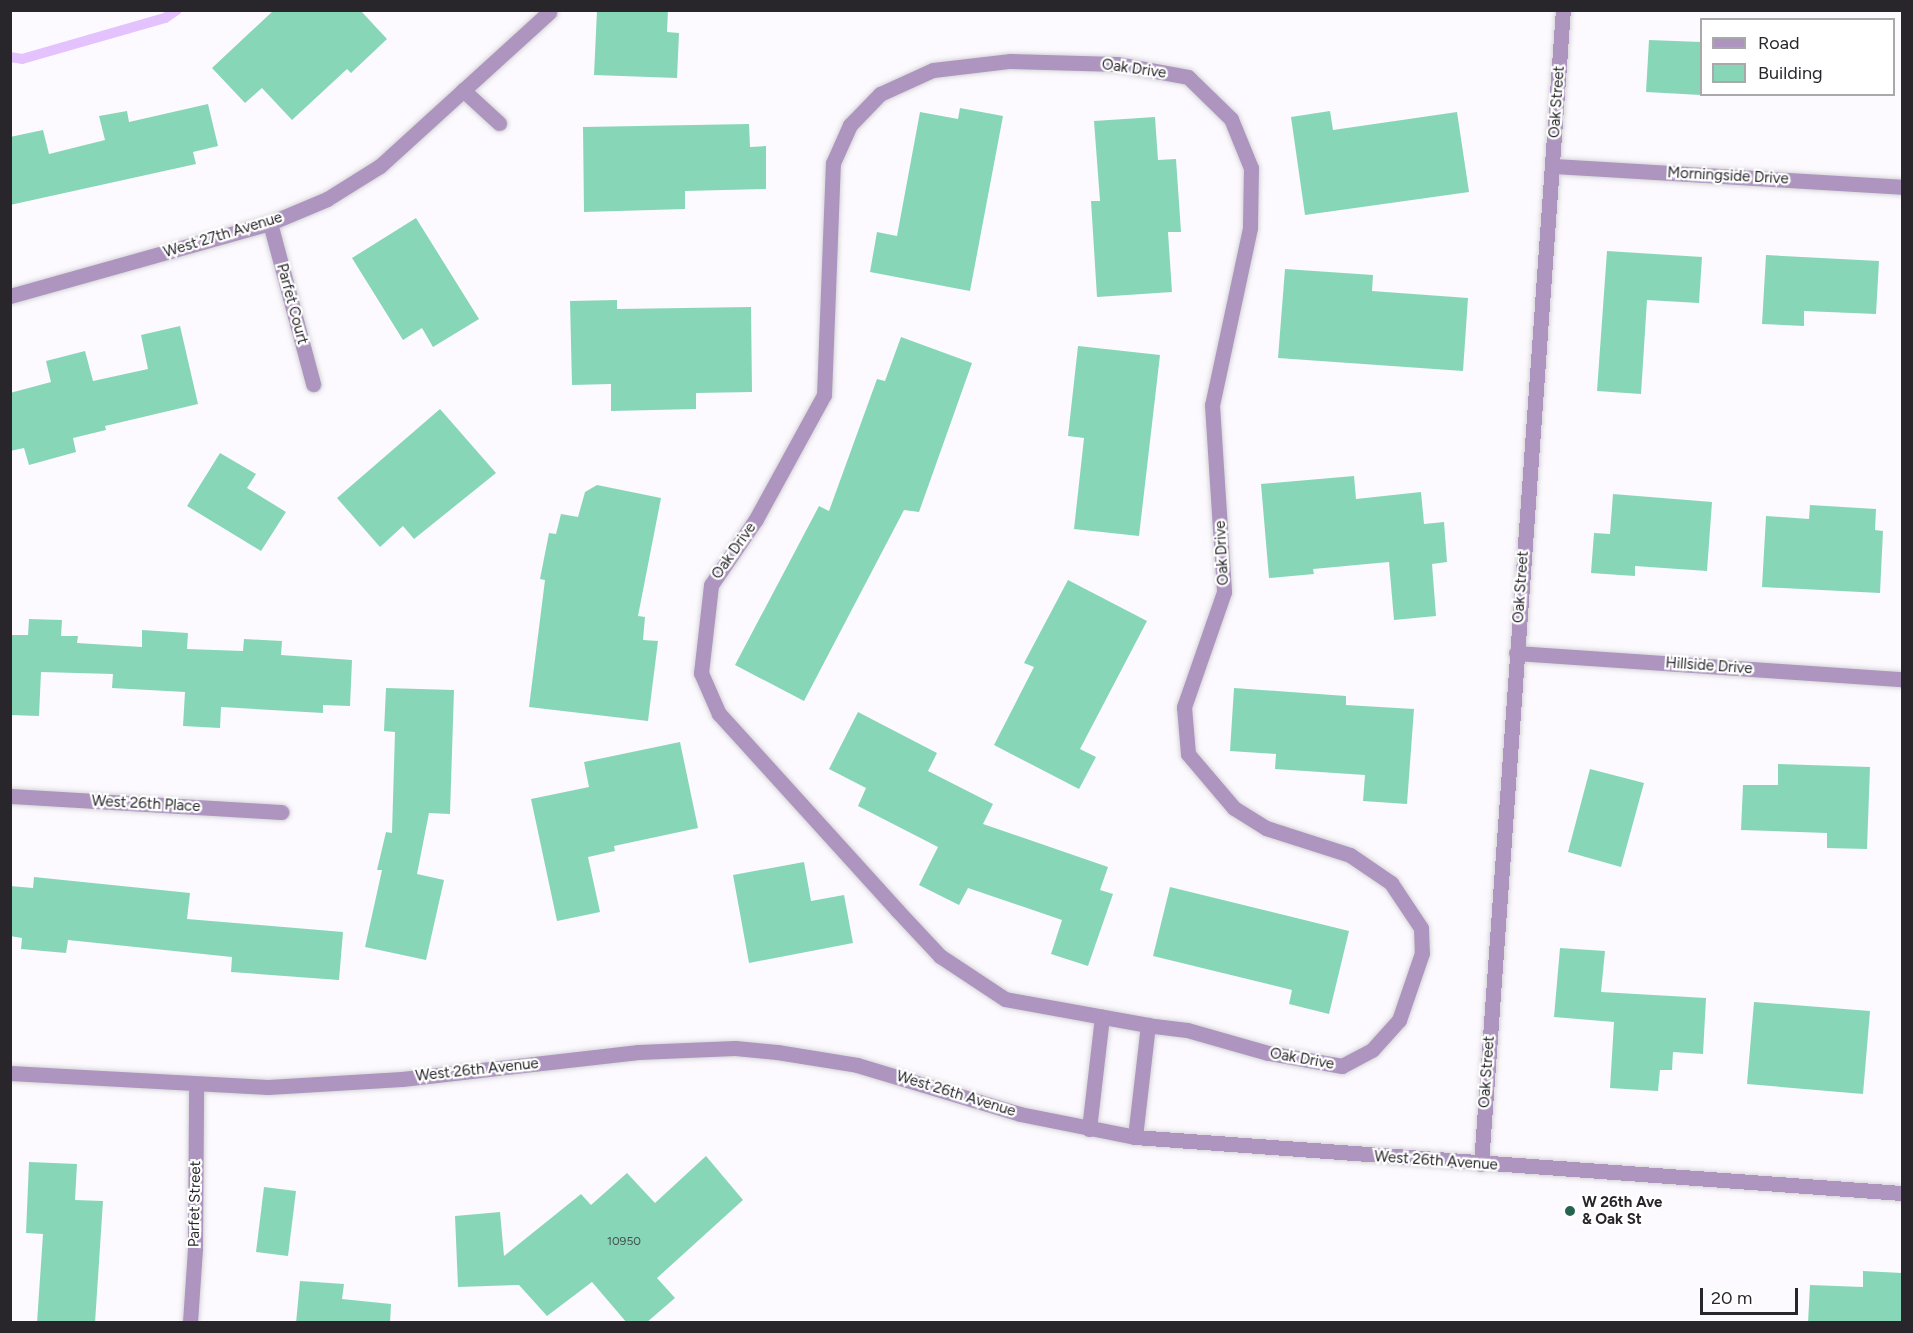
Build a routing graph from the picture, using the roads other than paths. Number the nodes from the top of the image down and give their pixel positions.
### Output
1 (1563, 10) edge
2 (549, 12) dead end
3 (463, 90) junction
4 (499, 123) dead end
5 (1553, 166) junction
6 (1902, 186) edge
7 (270, 223) junction
8 (10, 297) edge
9 (313, 384) dead end
10 (1516, 652) junction
11 (1902, 679) edge
12 (10, 796) edge
13 (282, 812) dead end
14 (1102, 1017) junction
15 (1148, 1025) junction
16 (10, 1073) edge
17 (196, 1085) junction
18 (1089, 1129) junction
19 (1135, 1137) junction
20 (1481, 1164) junction
21 (1902, 1193) edge
22 (190, 1323) edge

1 - 5 street, Oak Street
2 - 3 street, West 27th Avenue
3 - 4 street
3 - 7 street, West 27th Avenue
5 - 6 street, Morningside Drive
5 - 10 street, Oak Street
7 - 8 street, West 27th Avenue
7 - 9 street, Parfet Court
10 - 11 street, Hillside Drive
10 - 20 street, Oak Street
12 - 13 street, West 26th Place
14 - 15 street, Oak Drive
14 - 15 street, Oak Drive
14 - 18 street
15 - 19 street
16 - 17 street, West 26th Avenue
17 - 18 street, West 26th Avenue
17 - 22 street, Parfet Street
18 - 19 street, West 26th Avenue
19 - 20 street, West 26th Avenue
20 - 21 street, West 26th Avenue

